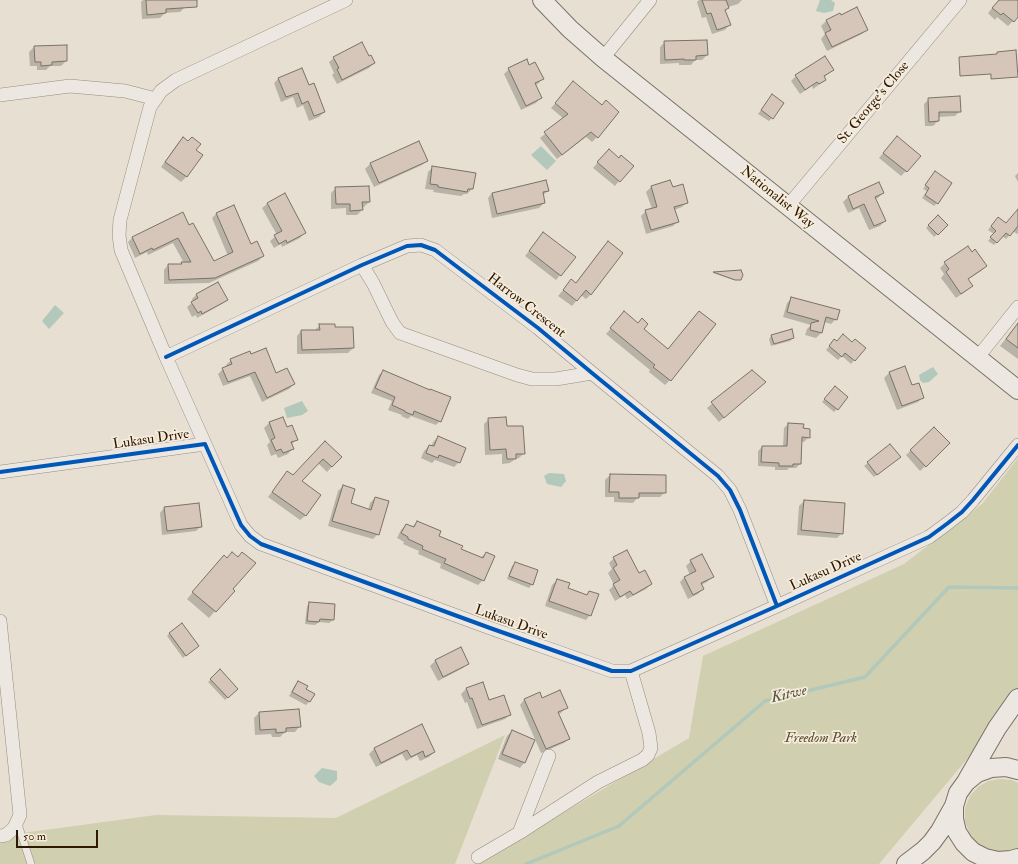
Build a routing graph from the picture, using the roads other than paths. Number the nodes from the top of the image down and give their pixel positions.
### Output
1 (346, 0) edge
2 (542, 0) edge
3 (650, 0) edge
4 (960, 0) edge
5 (603, 58) junction
6 (0, 95) edge
7 (156, 99) junction
8 (788, 206) junction
9 (362, 265) junction
10 (1018, 307) edge
11 (166, 357) junction
12 (978, 357) junction
13 (592, 374) junction
14 (1018, 390) edge
15 (205, 444) junction
16 (1018, 444) edge
17 (0, 472) edge
18 (777, 606) junction
19 (0, 622) edge
20 (631, 671) junction
21 (1018, 698) edge
22 (549, 756) dead end
23 (1018, 770) edge
24 (966, 782) junction
25 (954, 806) junction
26 (17, 821) junction
27 (520, 833) junction
28 (0, 836) edge
29 (478, 857) dead end
30 (1011, 860) edge
31 (31, 864) edge
32 (906, 864) edge
33 (977, 864) edge

1 - 7 street
2 - 5 street, Nationalist Way
3 - 5 street
4 - 8 street, St. George's Close
5 - 8 street, Nationalist Way
6 - 7 street
7 - 11 street
8 - 12 street, Nationalist Way
9 - 11 street, Harrow Crescent
9 - 13 street, Harrow Crescent
9 - 13 street
10 - 12 street
11 - 15 street
12 - 14 street, Nationalist Way
13 - 18 street, Harrow Crescent
15 - 17 street, Lukasu Drive
15 - 20 street, Lukasu Drive
16 - 18 street, Lukasu Drive
18 - 20 street, Lukasu Drive
19 - 26 street
20 - 27 street
21 - 24 street
22 - 27 street
23 - 24 street
24 - 25 street
25 - 30 street
25 - 32 street
26 - 28 street
26 - 31 lane
27 - 29 street
30 - 33 street

